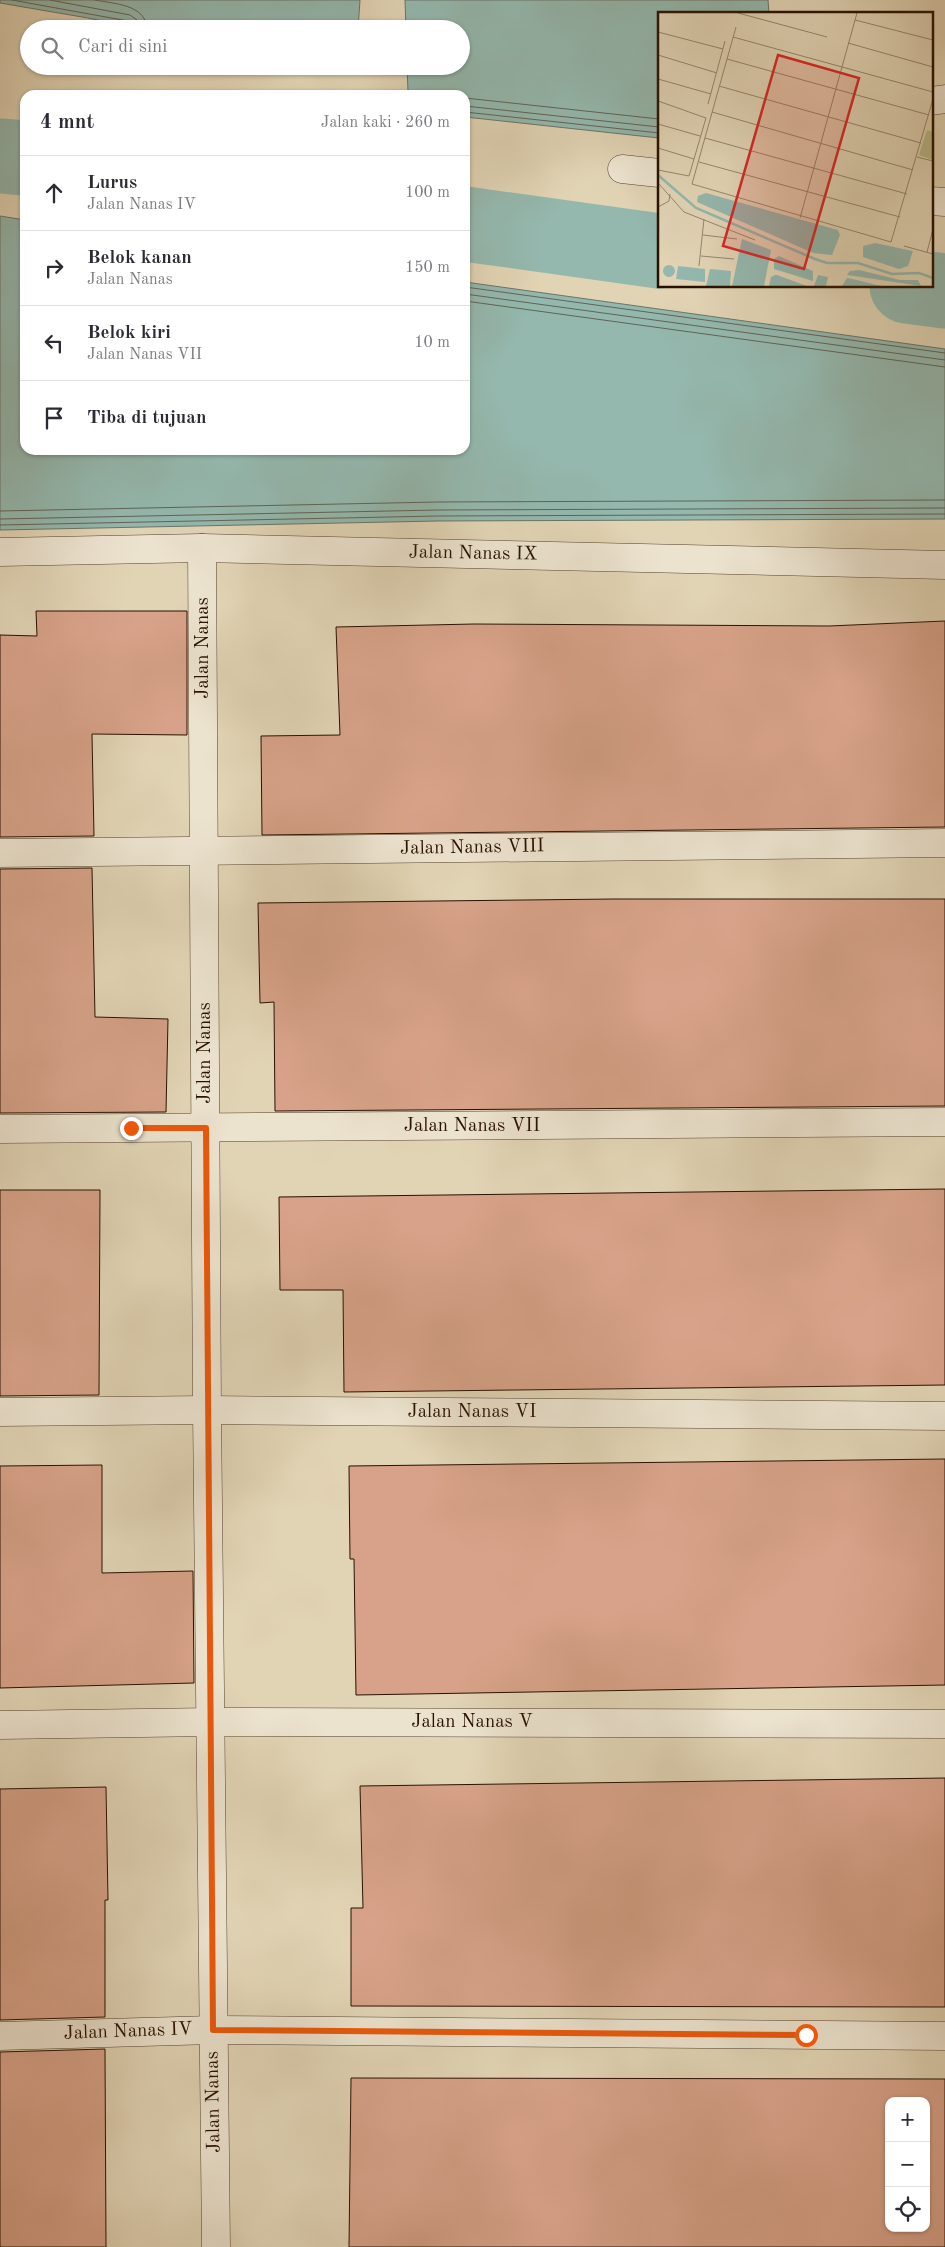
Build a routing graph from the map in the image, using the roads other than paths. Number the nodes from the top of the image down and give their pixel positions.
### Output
1 (945, 99) edge
2 (932, 101) edge
3 (622, 170) dead end
4 (658, 173) edge
5 (932, 200) edge
6 (945, 202) edge
7 (202, 548) junction
8 (0, 552) edge
9 (945, 565) edge
10 (945, 843) edge
11 (204, 851) junction
12 (0, 853) edge
13 (945, 1122) edge
14 (206, 1128) junction
15 (0, 1129) edge
16 (207, 1410) junction
17 (0, 1412) edge
18 (945, 1416) edge
19 (212, 1722) junction
20 (945, 1724) edge
21 (0, 1725) edge
22 (213, 2030) junction
23 (0, 2036) edge
24 (945, 2036) edge
25 (216, 2247) edge

1 - 2 street
3 - 4 street
5 - 6 street
7 - 8 street, Jalan Nanas IX
7 - 9 street, Jalan Nanas IX
7 - 11 street, Jalan Nanas
10 - 11 street, Jalan Nanas VIII
11 - 12 street, Jalan Nanas VIII
11 - 14 street, Jalan Nanas
13 - 14 street, Jalan Nanas VII
14 - 15 street, Jalan Nanas VII
14 - 16 street, Jalan Nanas
16 - 17 street, Jalan Nanas VI
16 - 18 street, Jalan Nanas VI
16 - 19 street, Jalan Nanas
19 - 20 street, Jalan Nanas V
19 - 21 street, Jalan Nanas V
19 - 22 street, Jalan Nanas
22 - 23 street, Jalan Nanas IV
22 - 24 street, Jalan Nanas IV
22 - 25 street, Jalan Nanas

